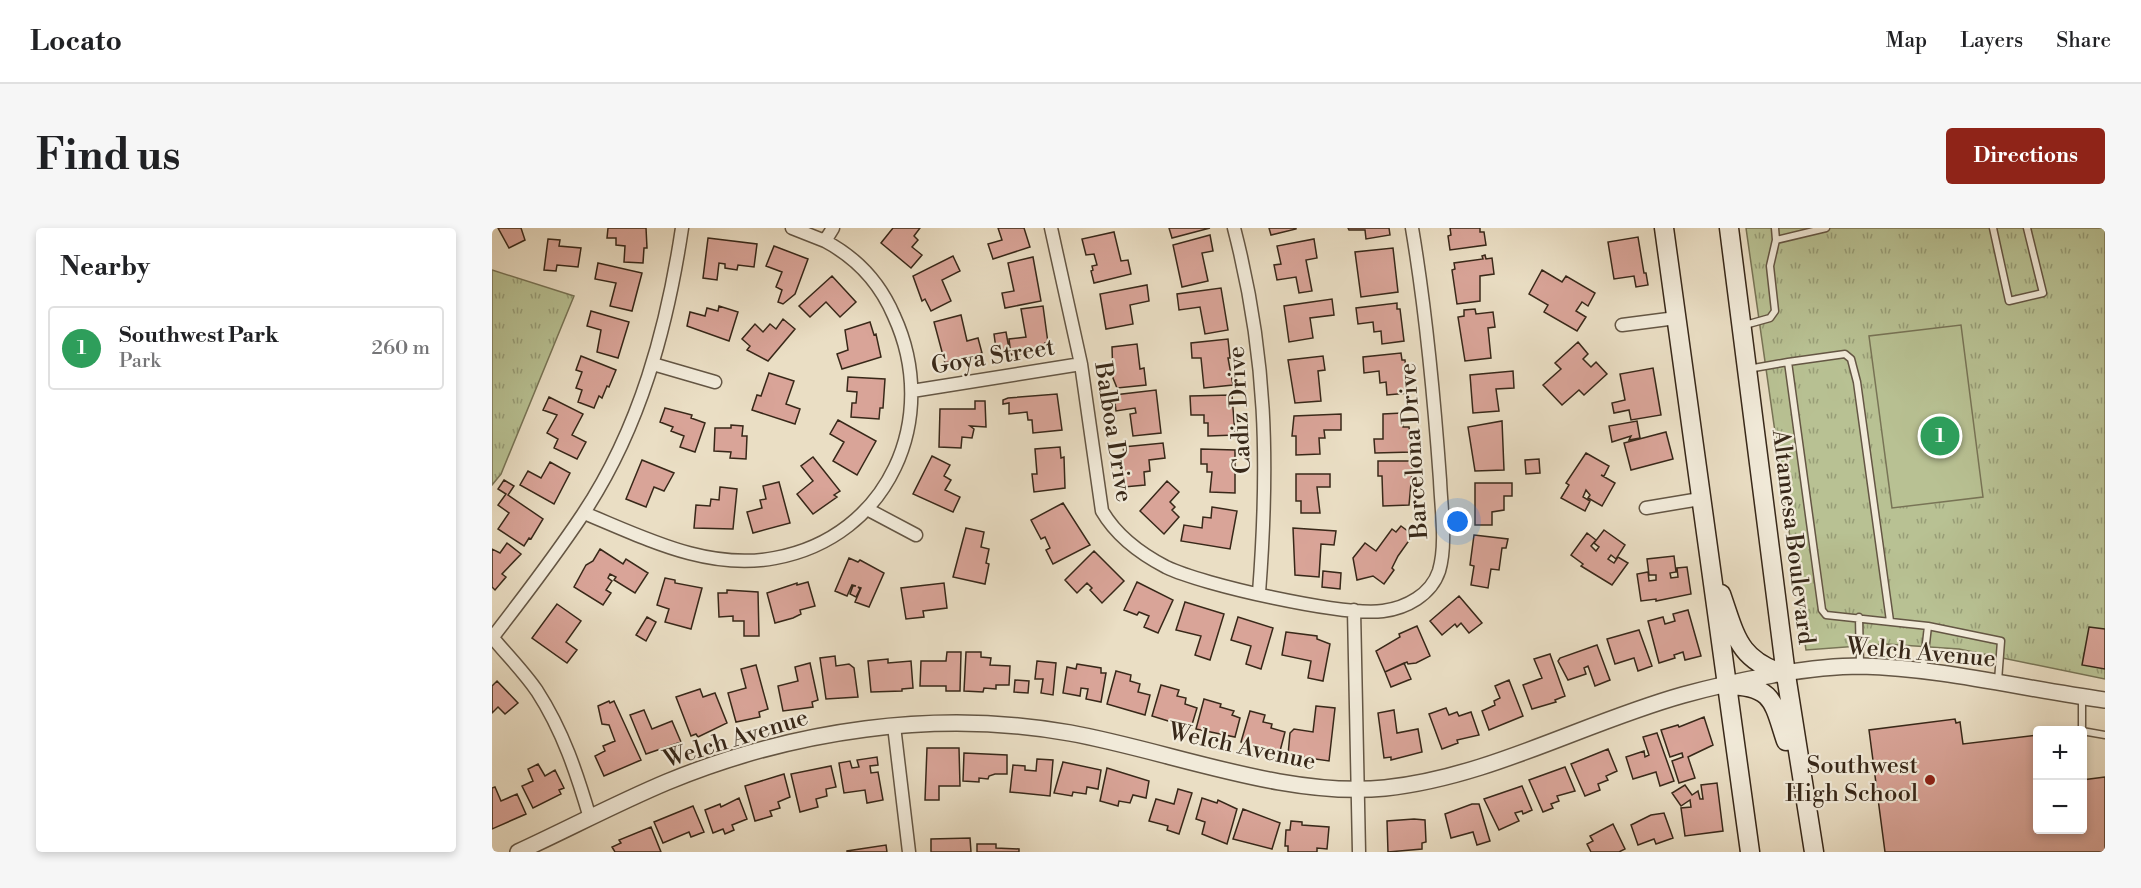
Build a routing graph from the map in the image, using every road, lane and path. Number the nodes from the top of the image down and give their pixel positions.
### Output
1 (682, 228) edge
2 (792, 228) edge
3 (832, 228) edge
4 (1051, 228) edge
5 (1234, 228) edge
6 (1412, 228) edge
7 (1664, 228) edge
8 (1729, 228) edge
9 (1775, 228) edge
10 (1826, 228) edge
11 (1993, 228) edge
12 (2027, 228) edge
13 (1776, 240) junction
14 (825, 241) junction
15 (1676, 318) junction
16 (1622, 325) dead end
17 (1741, 326) junction
18 (1788, 362) junction
19 (1081, 363) junction
20 (653, 364) junction
21 (1747, 369) junction
22 (715, 381) dead end
23 (912, 391) junction
24 (1700, 499) junction
25 (1646, 508) dead end
26 (867, 509) junction
27 (584, 513) junction
28 (916, 535) dead end
29 (1708, 555) junction
30 (1259, 593) junction
31 (1354, 610) junction
32 (1859, 617) junction
33 (1890, 621) junction
34 (1928, 626) junction
35 (492, 638) edge
36 (1860, 666) junction
37 (1923, 672) junction
38 (1786, 675) junction
39 (1998, 681) junction
40 (1727, 685) junction
41 (2082, 697) junction
42 (2105, 700) edge
43 (894, 726) junction
44 (2082, 726) edge
45 (2087, 732) edge
46 (2105, 735) edge
47 (1802, 775) junction
48 (1358, 789) junction
49 (590, 818) junction
50 (518, 852) edge
51 (909, 852) edge
52 (1359, 852) edge
53 (1749, 852) edge
54 (1814, 852) edge

1 - 20 street
2 - 14 street
3 - 14 street
4 - 19 street, Balboa Drive
5 - 30 street, Cadiz Drive
6 - 31 street, Barcelona Drive
7 - 15 main road
8 - 17 main road, Altamesa Boulevard
9 - 13 lane
10 - 13 lane
11 - 12 lane
13 - 17 lane
14 - 23 street
15 - 16 street
15 - 24 main road
17 - 21 main road, Altamesa Boulevard
18 - 21 lane
18 - 32 lane
18 - 33 lane
19 - 23 street, Goya Street
19 - 30 street, Balboa Drive
20 - 22 street
20 - 27 street
21 - 38 main road, Altamesa Boulevard
23 - 26 street
24 - 25 street
24 - 29 main road
26 - 27 street
26 - 28 street
27 - 35 street
29 - 38 main road
29 - 40 main road
30 - 31 street, Balboa Drive
31 - 48 street
32 - 33 lane
32 - 36 lane
33 - 34 lane
34 - 37 lane
34 - 39 lane
35 - 49 street
36 - 37 street, Welch Avenue
36 - 38 street, Welch Avenue
37 - 39 street, Welch Avenue
38 - 40 street, Welch Avenue
38 - 47 main road, Altamesa Boulevard
39 - 41 street, Welch Avenue
40 - 47 main road
40 - 48 street, Welch Avenue
40 - 53 main road
41 - 42 street, Welch Avenue
41 - 44 lane
43 - 48 street, Welch Avenue
43 - 49 street, Welch Avenue
43 - 51 street
45 - 46 lane
47 - 54 main road, Altamesa Boulevard
48 - 52 street
49 - 50 street, Welch Avenue

